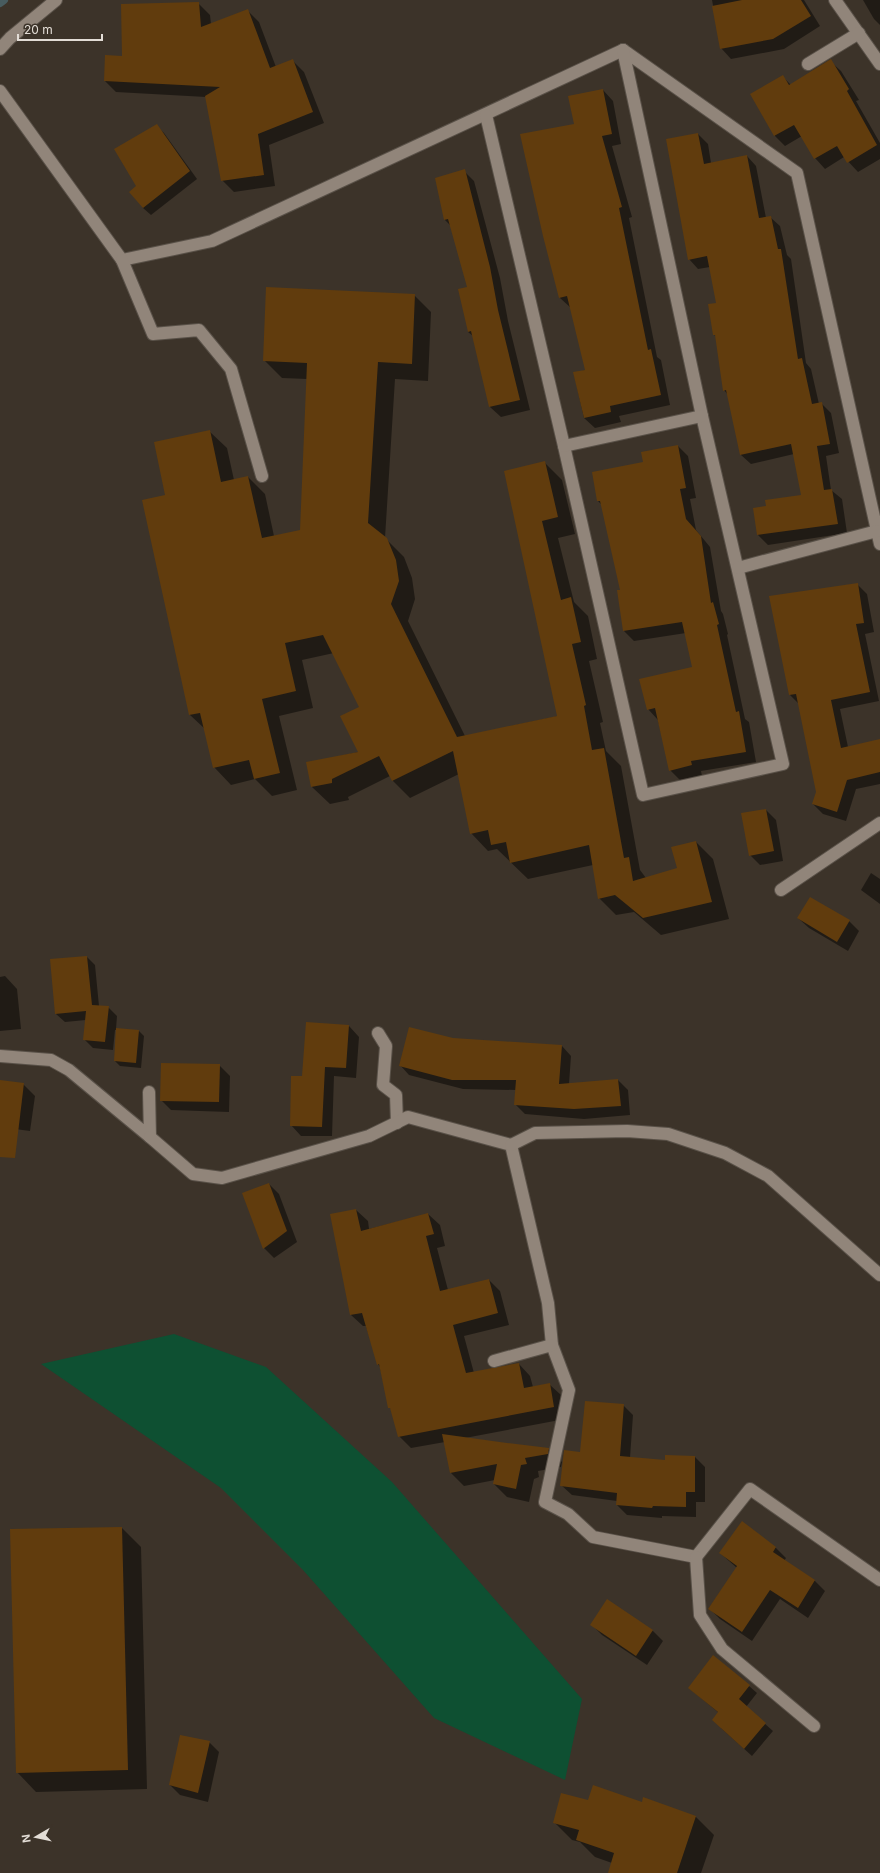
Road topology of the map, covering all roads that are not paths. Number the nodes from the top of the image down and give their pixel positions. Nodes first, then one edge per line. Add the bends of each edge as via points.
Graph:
1 (56, 0) edge
2 (835, 0) edge
3 (859, 33) junction
4 (0, 49) edge
5 (623, 50) junction
6 (808, 64) dead end
7 (880, 64) edge
8 (0, 91) edge
9 (486, 115) junction
10 (122, 260) junction
11 (702, 416) junction
12 (564, 446) junction
13 (262, 476) dead end
14 (877, 531) junction
15 (880, 544) edge
16 (738, 568) junction
17 (880, 823) edge
18 (781, 890) dead end
19 (378, 1033) dead end
20 (0, 1056) edge
21 (149, 1092) dead end
22 (397, 1123) junction
23 (150, 1136) junction
24 (510, 1145) junction
25 (880, 1275) edge
26 (552, 1345) junction
27 (494, 1361) dead end
28 (696, 1557) junction
29 (880, 1580) edge
30 (814, 1726) dead end

1 - 4 street
2 - 3 street
3 - 6 street
3 - 7 street
5 - 9 street
5 - 11 street
5 - 14 street via 797,173
8 - 10 street
9 - 10 street via 212,240
9 - 12 street
10 - 13 street via 153,334 199,330 231,370
11 - 12 street
11 - 16 street
12 - 16 street via 643,795 783,764
14 - 15 street
14 - 16 street
17 - 18 street
19 - 22 street via 386,1046 383,1086 396,1095
20 - 23 street via 52,1060 69,1070
21 - 23 street
22 - 23 street via 368,1136 222,1178 193,1174
22 - 24 street via 408,1117
24 - 25 street via 535,1133 627,1132 668,1134 724,1153 768,1176
24 - 26 street via 548,1303
26 - 27 street
26 - 28 street via 569,1390 545,1502 568,1514 593,1536
28 - 29 street via 750,1489
28 - 30 street via 700,1615 722,1649

